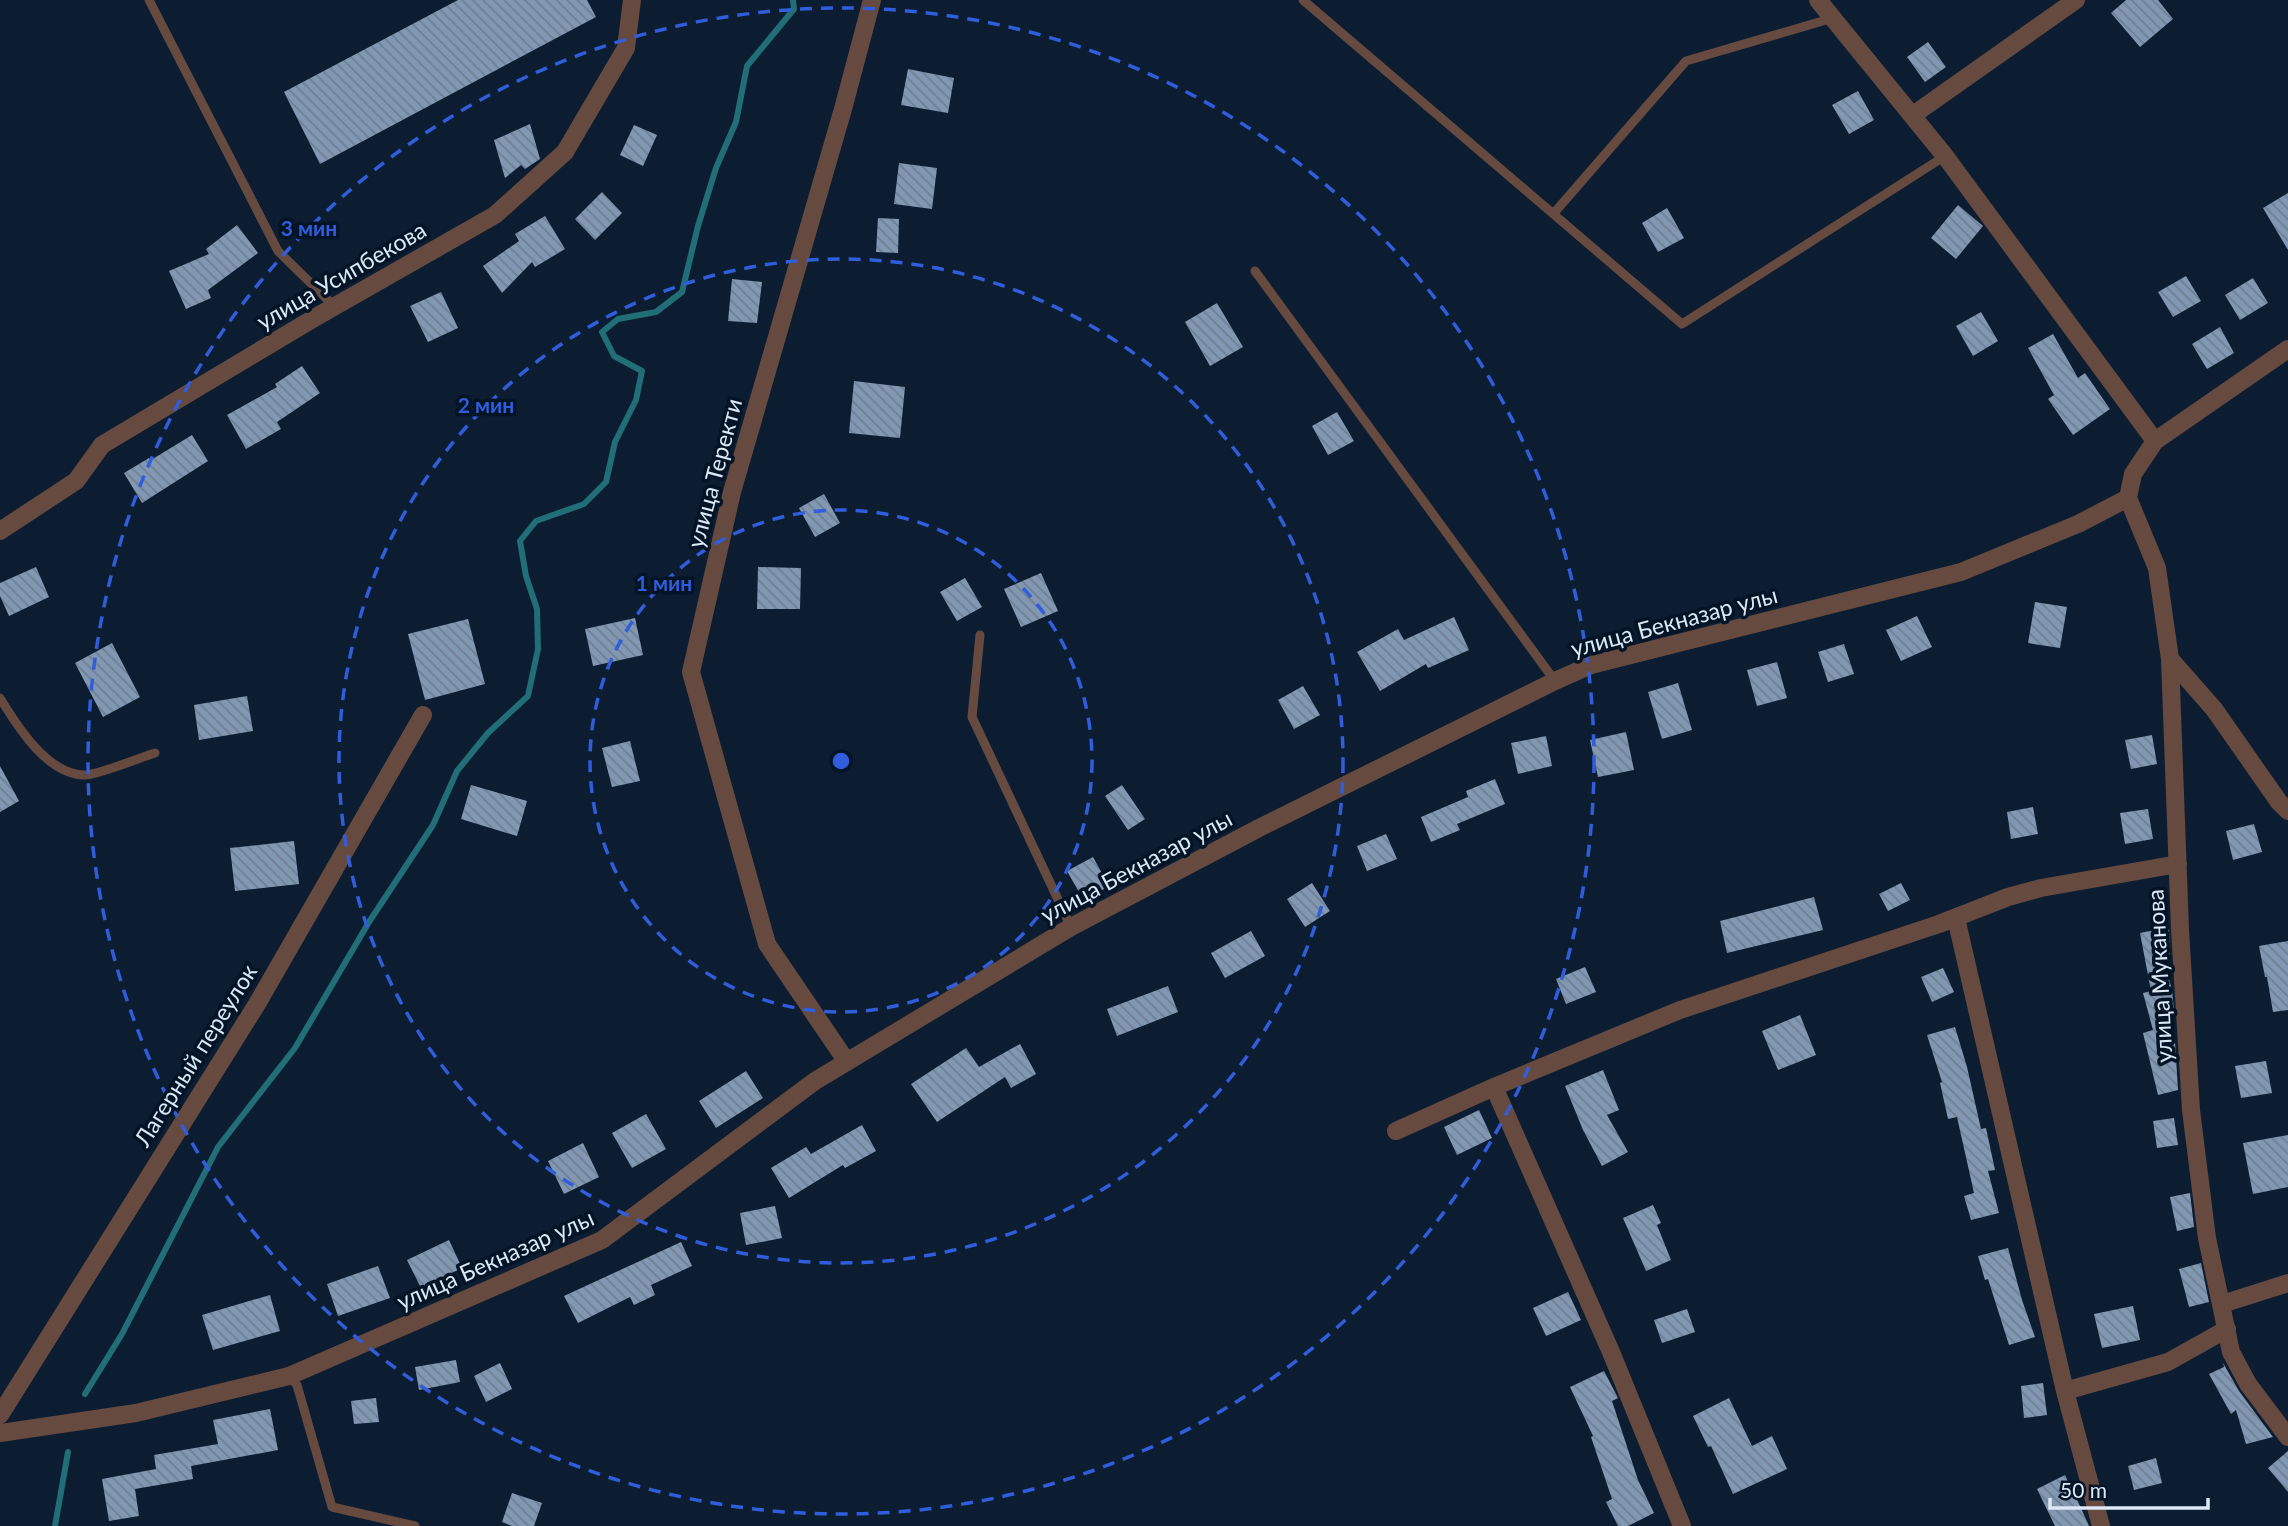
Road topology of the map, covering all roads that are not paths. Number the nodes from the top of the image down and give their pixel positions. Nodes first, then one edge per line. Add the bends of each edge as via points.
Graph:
1 (149, 0) edge
2 (632, 0) edge
3 (872, 0) edge
4 (1303, 0) edge
5 (1818, 0) edge
6 (2076, 0) edge
7 (1833, 18) junction
8 (1913, 115) junction
9 (1945, 156) junction
10 (1554, 213) junction
11 (1255, 271) dead end
12 (334, 306) junction
13 (2288, 349) edge
14 (2155, 441) junction
15 (2129, 498) junction
16 (0, 530) edge
17 (980, 635) dead end
18 (2170, 659) junction
19 (1555, 681) junction
20 (0, 698) edge
21 (423, 715) dead end
22 (155, 753) dead end
23 (2288, 811) edge
24 (2178, 864) junction
25 (1956, 918) junction
26 (1071, 927) junction
27 (848, 1062) junction
28 (1494, 1087) junction
29 (1396, 1131) dead end
30 (2288, 1283) edge
31 (2222, 1304) junction
32 (2227, 1329) junction
33 (289, 1376) junction
34 (2064, 1391) junction
35 (0, 1415) edge
36 (0, 1433) edge
37 (2288, 1437) edge
38 (415, 1526) edge
39 (1682, 1526) edge
40 (2101, 1526) edge

1 - 12 lane via 278,251
2 - 12 street, улица Усипбекова via 626,48 565,152 495,215
3 - 27 street, улица Теректи via 732,492 691,672 767,944
4 - 10 lane
5 - 7 street
6 - 8 street
7 - 8 street
7 - 10 lane via 1686,61
8 - 9 street
9 - 10 lane via 1682,324
9 - 14 street
11 - 19 lane
12 - 16 street, улица Усипбекова via 102,444 76,481
13 - 14 street
14 - 15 street via 2133,474
15 - 18 street, улица Муканова via 2157,568
15 - 19 street, улица Бекназар улы via 1961,572 1591,665
17 - 26 lane via 972,718
18 - 23 street via 2214,709
18 - 24 street, улица Муканова
19 - 26 street, улица Бекназар улы
20 - 22 lane via 18,728 54,766 86,775
21 - 35 street, Лагерный переулок via 257,1004
24 - 25 street via 2041,888
24 - 31 street, улица Муканова via 2191,1110 2207,1238
25 - 28 street via 1680,1010
25 - 34 street
26 - 27 street, улица Бекназар улы
27 - 33 street, улица Бекназар улы via 602,1240
28 - 29 street
28 - 39 street
30 - 31 street
31 - 32 street, улица Муканова
32 - 34 street via 2168,1362
32 - 37 street, улица Муканова via 2231,1352 2248,1384
33 - 36 street, улица Бекназар улы via 136,1413
33 - 38 lane via 297,1385 331,1507
34 - 40 street

